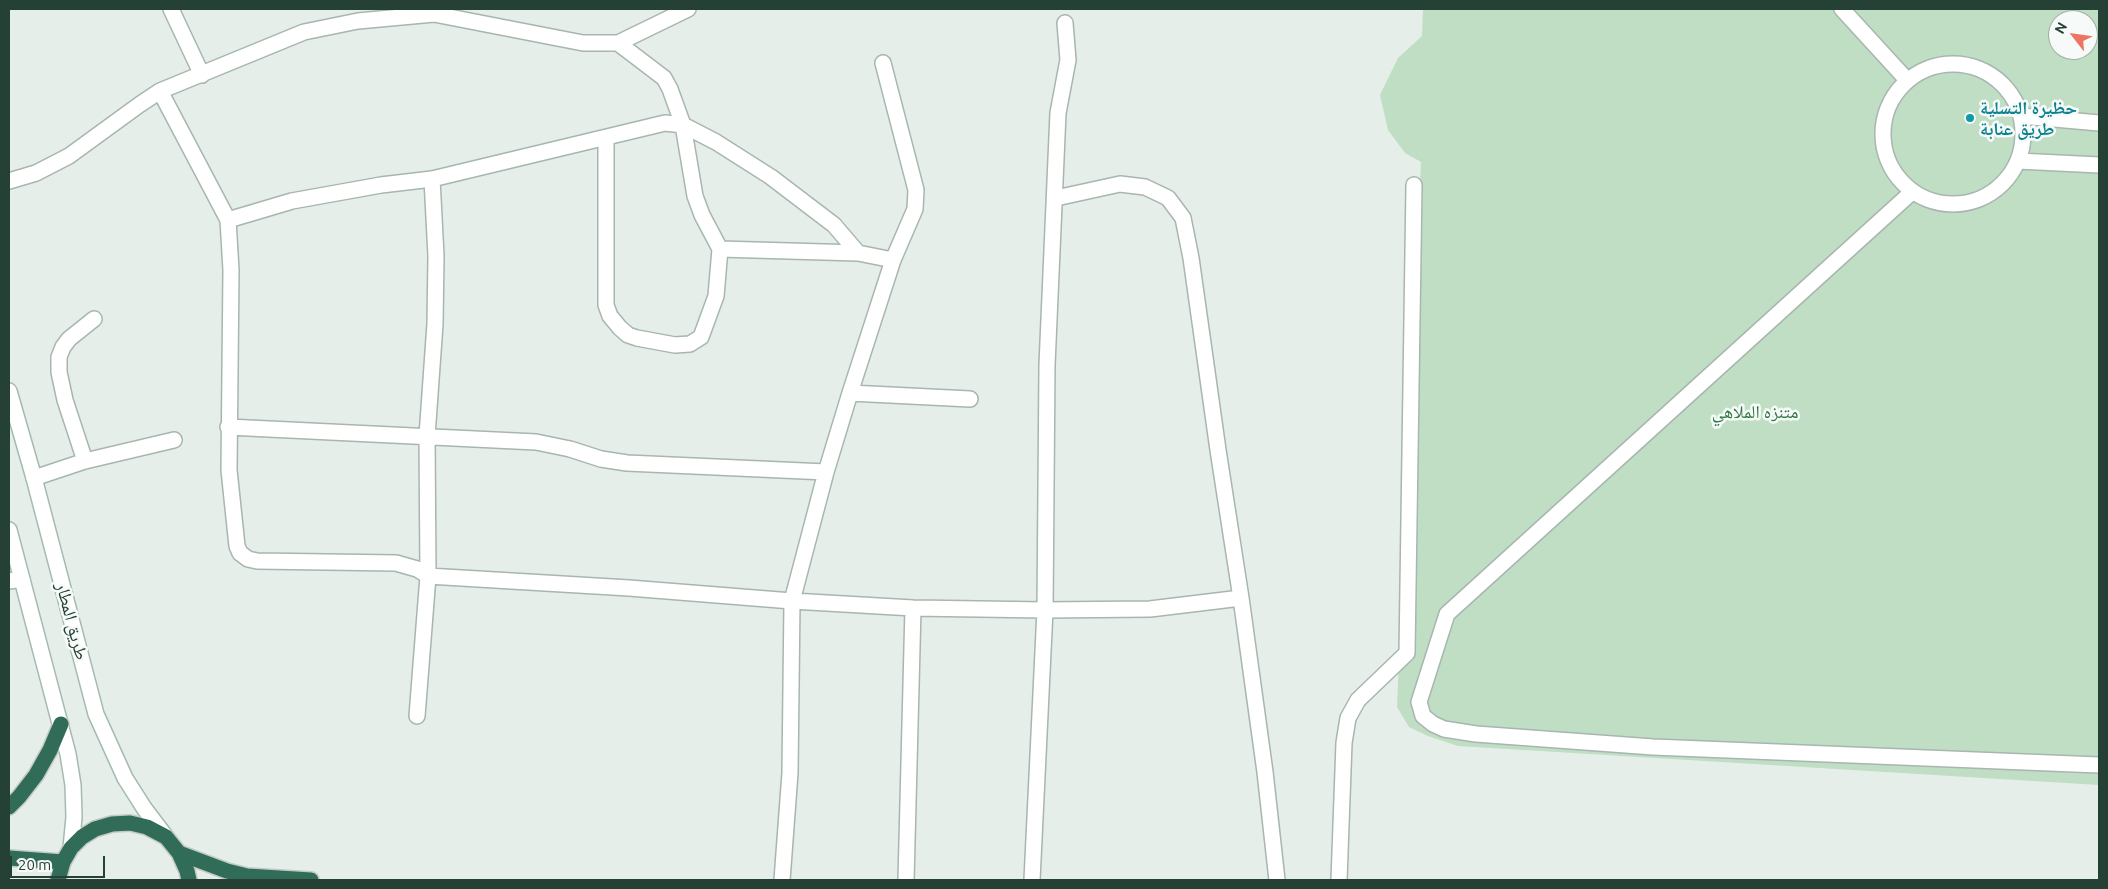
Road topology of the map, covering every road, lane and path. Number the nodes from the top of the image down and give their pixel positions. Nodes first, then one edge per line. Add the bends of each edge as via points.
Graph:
1 (171, 9) edge
2 (688, 9) edge
3 (1842, 9) edge
4 (1065, 23) dead end
5 (618, 43) junction
6 (883, 63) dead end
7 (202, 75) junction
8 (1907, 80) junction
9 (160, 91) junction
10 (2021, 116) junction
11 (2099, 123) edge
12 (683, 125) junction
13 (606, 138) junction
14 (2018, 160) junction
15 (2099, 165) edge
16 (432, 179) junction
17 (9, 181) edge
18 (1414, 185) dead end
19 (1912, 192) junction
20 (1056, 198) junction
21 (228, 220) junction
22 (720, 249) junction
23 (858, 253) junction
24 (894, 260) junction
25 (94, 319) dead end
26 (9, 391) edge
27 (850, 393) junction
28 (970, 399) dead end
29 (228, 427) junction
30 (427, 436) junction
31 (174, 440) dead end
32 (85, 461) junction
33 (826, 472) junction
34 (34, 478) junction
35 (9, 530) edge
36 (428, 576) junction
37 (15, 580) edge
38 (1242, 598) junction
39 (792, 601) junction
40 (913, 608) junction
41 (1045, 610) junction
42 (417, 716) dead end
43 (61, 724) junction
44 (2099, 765) edge
45 (9, 807) edge
46 (166, 836) junction
47 (70, 848) junction
48 (179, 853) junction
49 (9, 858) edge
50 (63, 862) junction
51 (58, 880) edge
52 (189, 880) edge
53 (311, 880) edge
54 (782, 880) edge
55 (906, 880) edge
56 (1032, 880) edge
57 (1277, 880) edge
58 (1339, 880) edge

1 - 7 street
2 - 5 street
3 - 8 street
4 - 20 street via 1068,60 1058,113
5 - 7 street via 583,43 434,14 358,21 304,32
5 - 12 street via 664,78
6 - 24 street via 916,190 911,223
7 - 9 street
8 - 10 street via 1928,67 1953,63 1977,67 1994,76 2011,94
8 - 19 street via 1892,99 1883,127 1884,152 1895,174
9 - 17 street via 69,156 36,173
9 - 21 street
10 - 11 street
10 - 14 street via 2023,140
12 - 13 street via 665,123
12 - 22 street via 695,196
12 - 23 street via 716,142 811,206
13 - 16 street
13 - 22 street via 606,304 610,316 620,328 637,338 675,345 690,344 701,337 716,296
14 - 15 street
14 - 19 street via 2005,181 1986,196 1962,204 1934,202
16 - 21 street via 292,202
16 - 30 street via 435,324
18 - 58 street via 1407,652 1358,700 1348,718 1344,743
19 - 44 street via 1447,614 1419,702 1423,716 1444,729 1476,734 1634,746
20 - 38 street via 1120,184 1145,187 1168,198 1182,218 1191,258
20 - 41 street via 1047,365
21 - 29 street via 231,270
22 - 23 street
23 - 24 street
24 - 27 street
25 - 32 street via 69,339 59,353 65,400
26 - 34 street, طريق المطار
27 - 28 street
27 - 33 street
29 - 30 street
29 - 36 street via 235,540 244,557 257,561 396,563
30 - 33 street via 536,442 627,463
30 - 36 street
31 - 32 street
32 - 34 street
33 - 39 street
34 - 46 street, طريق المطار via 96,714 125,778
35 - 37 street
36 - 39 street
36 - 42 street
37 - 43 street
38 - 41 street via 1150,609
38 - 57 street
39 - 40 street
39 - 54 street via 790,773
40 - 41 street
40 - 55 street
41 - 56 street
43 - 45 highway via 36,775 20,798
43 - 47 street via 73,785 74,817
46 - 47 highway via 130,823 112,824 95,829
46 - 48 highway
47 - 50 highway
48 - 52 highway via 188,870
48 - 53 highway via 247,876
49 - 50 highway
50 - 51 highway

